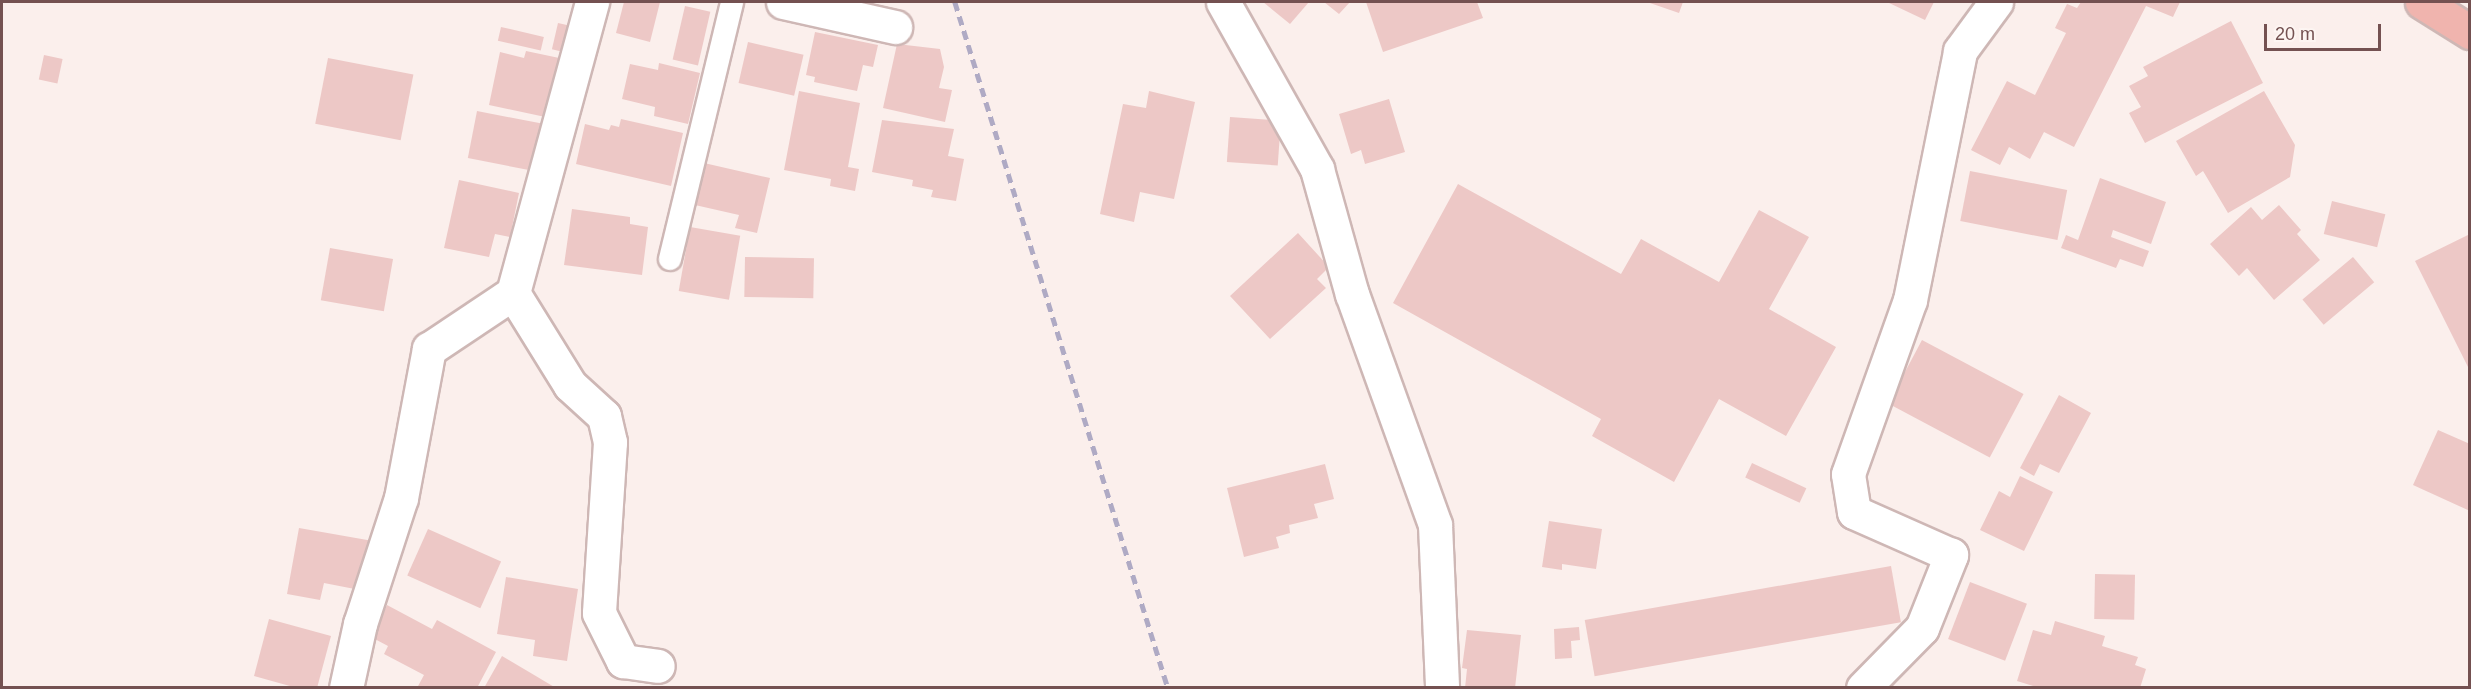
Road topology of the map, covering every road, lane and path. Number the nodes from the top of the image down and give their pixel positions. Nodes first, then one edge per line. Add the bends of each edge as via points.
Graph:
1 (592, 2) edge
2 (732, 2) edge
3 (783, 2) edge
4 (1223, 2) edge
5 (1996, 2) edge
6 (2422, 2) edge
7 (895, 27) dead end
8 (2469, 32) edge
9 (670, 259) dead end
10 (513, 293) junction
11 (658, 666) dead end
12 (346, 687) edge
13 (1442, 687) edge
14 (1863, 687) edge

1 - 10 street
2 - 9 lane
3 - 7 street
4 - 13 street via 1317,170 1352,294 1435,525
5 - 14 street via 1960,51 1910,300 1848,474 1854,512 1951,555 1922,628
6 - 8 highway
10 - 11 street via 570,385 604,416 610,442 599,613 623,660
10 - 12 street via 429,349 400,498 360,624

